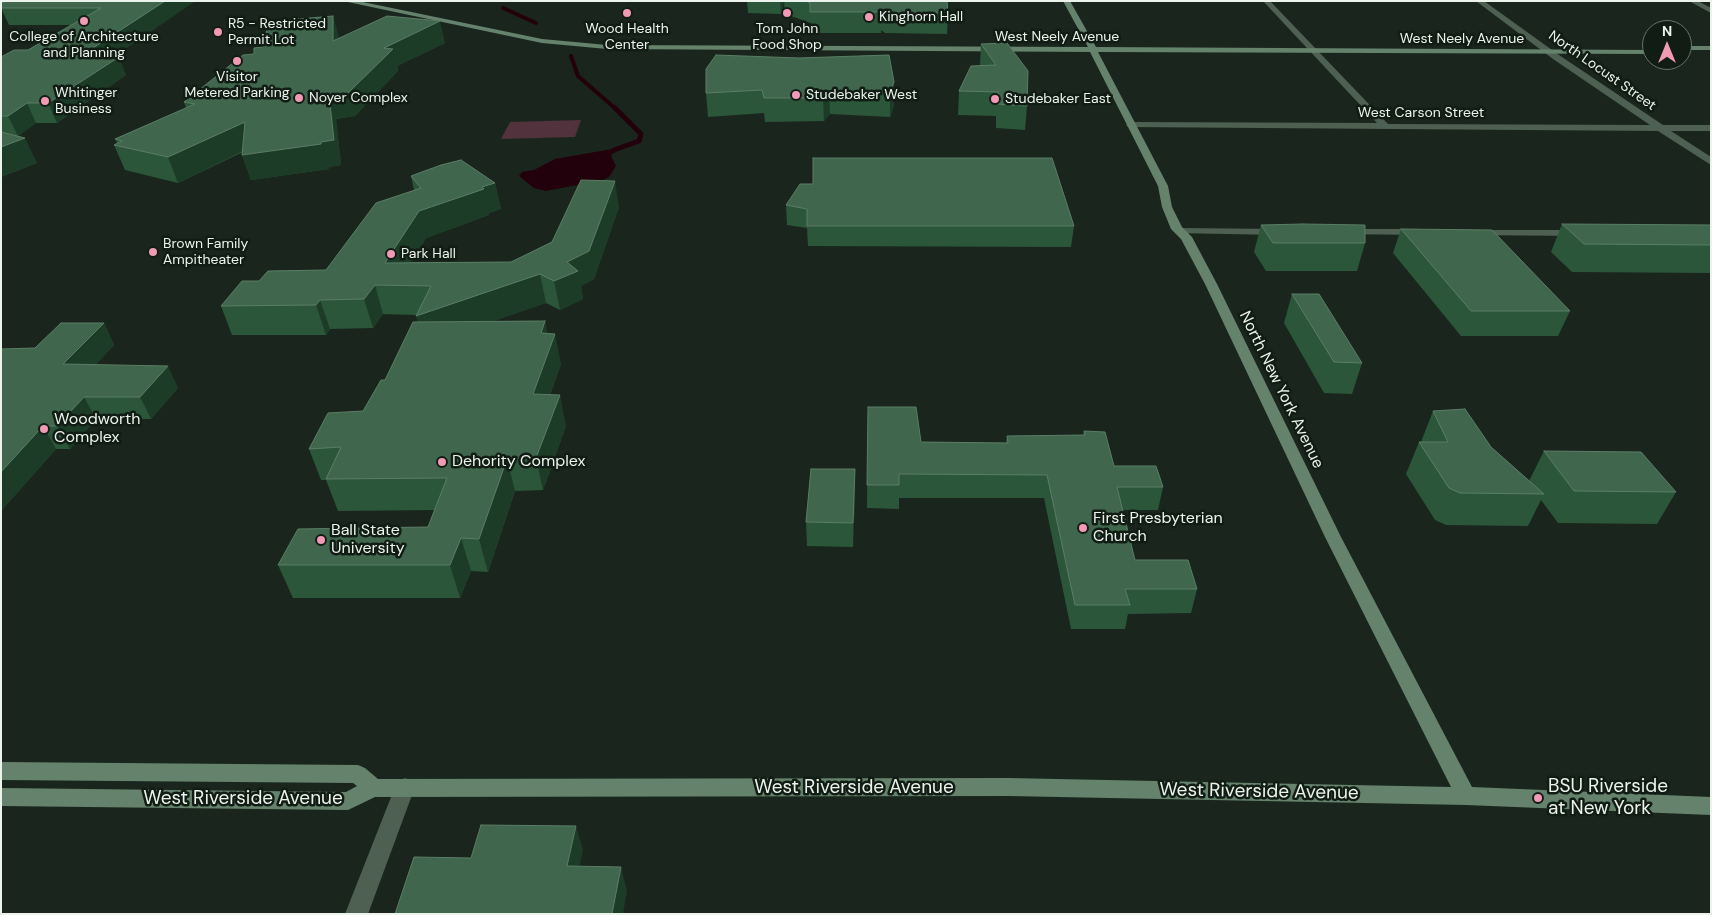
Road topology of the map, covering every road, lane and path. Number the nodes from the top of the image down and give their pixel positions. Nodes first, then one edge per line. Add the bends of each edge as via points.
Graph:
1 (346, 1) edge
2 (375, 1) edge
3 (1066, 1) edge
4 (1266, 1) edge
5 (1479, 1) edge
6 (1692, 1) edge
7 (1711, 11) edge
8 (1092, 48) junction
9 (1311, 48) junction
10 (1642, 48) edge
11 (1692, 48) edge
12 (1711, 48) edge
13 (1546, 49) junction
14 (1642, 52) edge
15 (1692, 52) edge
16 (1711, 52) edge
17 (1131, 125) junction
18 (1385, 126) junction
19 (1661, 128) junction
20 (1711, 128) edge
21 (1711, 162) edge
22 (1180, 231) junction
23 (1294, 232) edge
24 (1331, 232) edge
25 (1430, 232) edge
26 (1467, 233) edge
27 (1587, 233) edge
28 (1, 771) edge
29 (405, 787) junction
30 (373, 788) junction
31 (1466, 796) junction
32 (1, 797) edge
33 (1711, 806) edge
34 (356, 914) edge

1 - 8 street, West Neely Avenue via 525,38 607,47
2 - 8 street, West Neely Avenue via 543,36 604,43
3 - 8 street, North New York Avenue
4 - 9 street
5 - 13 street, North Locust Street
6 - 7 street
8 - 9 street, West Neely Avenue
8 - 17 street, North New York Avenue
9 - 13 street, West Neely Avenue
9 - 18 street
10 - 13 street, West Neely Avenue
11 - 12 street
13 - 14 street, West Neely Avenue
13 - 19 street, North Locust Street
15 - 16 street
17 - 18 street, West Carson Street
17 - 22 street, North New York Avenue via 1163,186 1167,207
18 - 19 street, West Carson Street
19 - 20 street, West Carson Street
19 - 21 street, North Locust Street
22 - 23 street
22 - 31 street, North New York Avenue via 1210,284 1350,570
24 - 25 street
26 - 27 street
28 - 30 street via 358,774
29 - 30 street, West Riverside Avenue
29 - 31 street, West Riverside Avenue via 1008,787
29 - 34 street
30 - 32 street, West Riverside Avenue via 348,801
31 - 33 street, West Riverside Avenue

